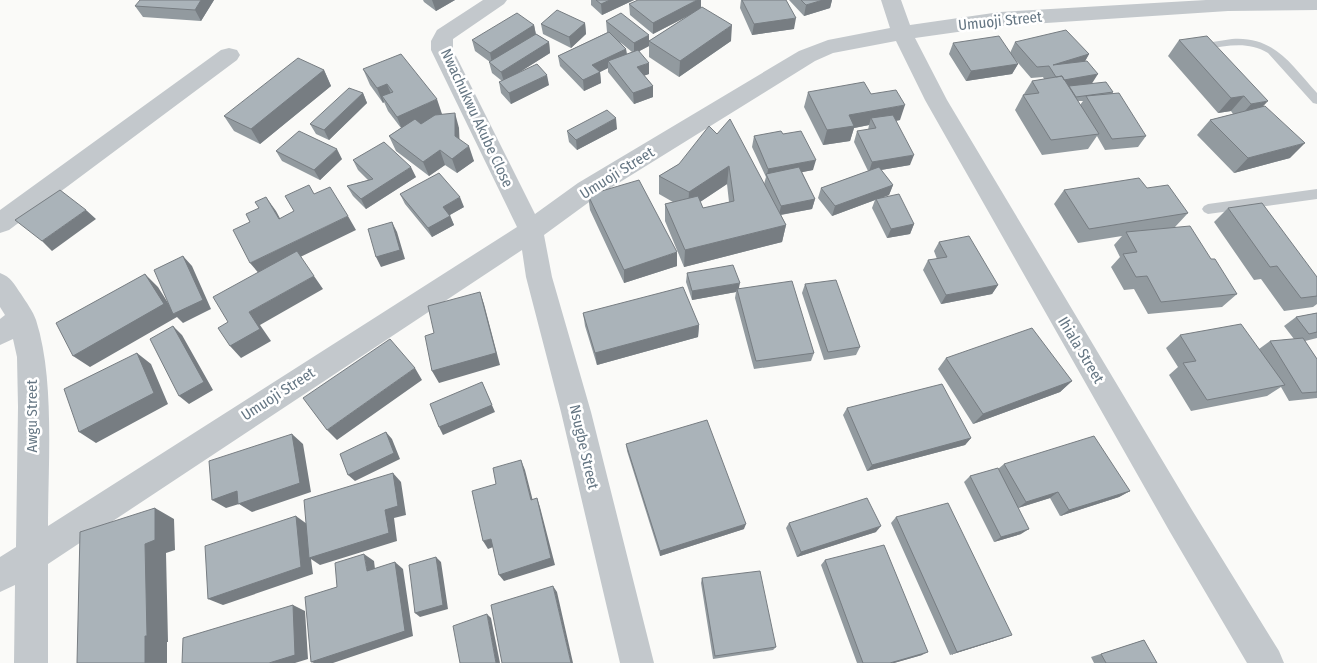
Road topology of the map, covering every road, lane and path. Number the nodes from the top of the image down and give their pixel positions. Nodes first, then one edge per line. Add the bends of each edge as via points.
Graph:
1 (497, 0) edge
2 (890, 0) edge
3 (1315, 4) edge
4 (902, 33) junction
5 (1206, 46) edge
6 (229, 55) dead end
7 (1317, 100) edge
8 (1317, 194) edge
9 (1208, 209) dead end
10 (0, 223) edge
11 (531, 231) junction
12 (0, 284) edge
13 (11, 326) edge
14 (32, 556) junction
15 (0, 576) edge
16 (31, 663) edge
17 (637, 663) edge
18 (1267, 663) edge

1 - 11 street, Nwachukwu Akube Close via 444,35 442,50
2 - 4 street, Ihiala Street
3 - 4 street, Umuoji Street via 1228,5 1000,19
4 - 11 street, Umuoji Street via 828,47 807,56 588,190
4 - 18 street, Ihiala Street via 936,100 1037,276
5 - 7 lane via 1244,40 1264,45
6 - 10 street
8 - 9 lane
11 - 14 street, Umuoji Street
11 - 17 street, Nsugbe Street via 539,277 576,412
12 - 13 street, Awgu Street
13 - 14 street, Awgu Street via 31,357
14 - 15 street, Umuoji Street
14 - 16 street, Awgu Street

